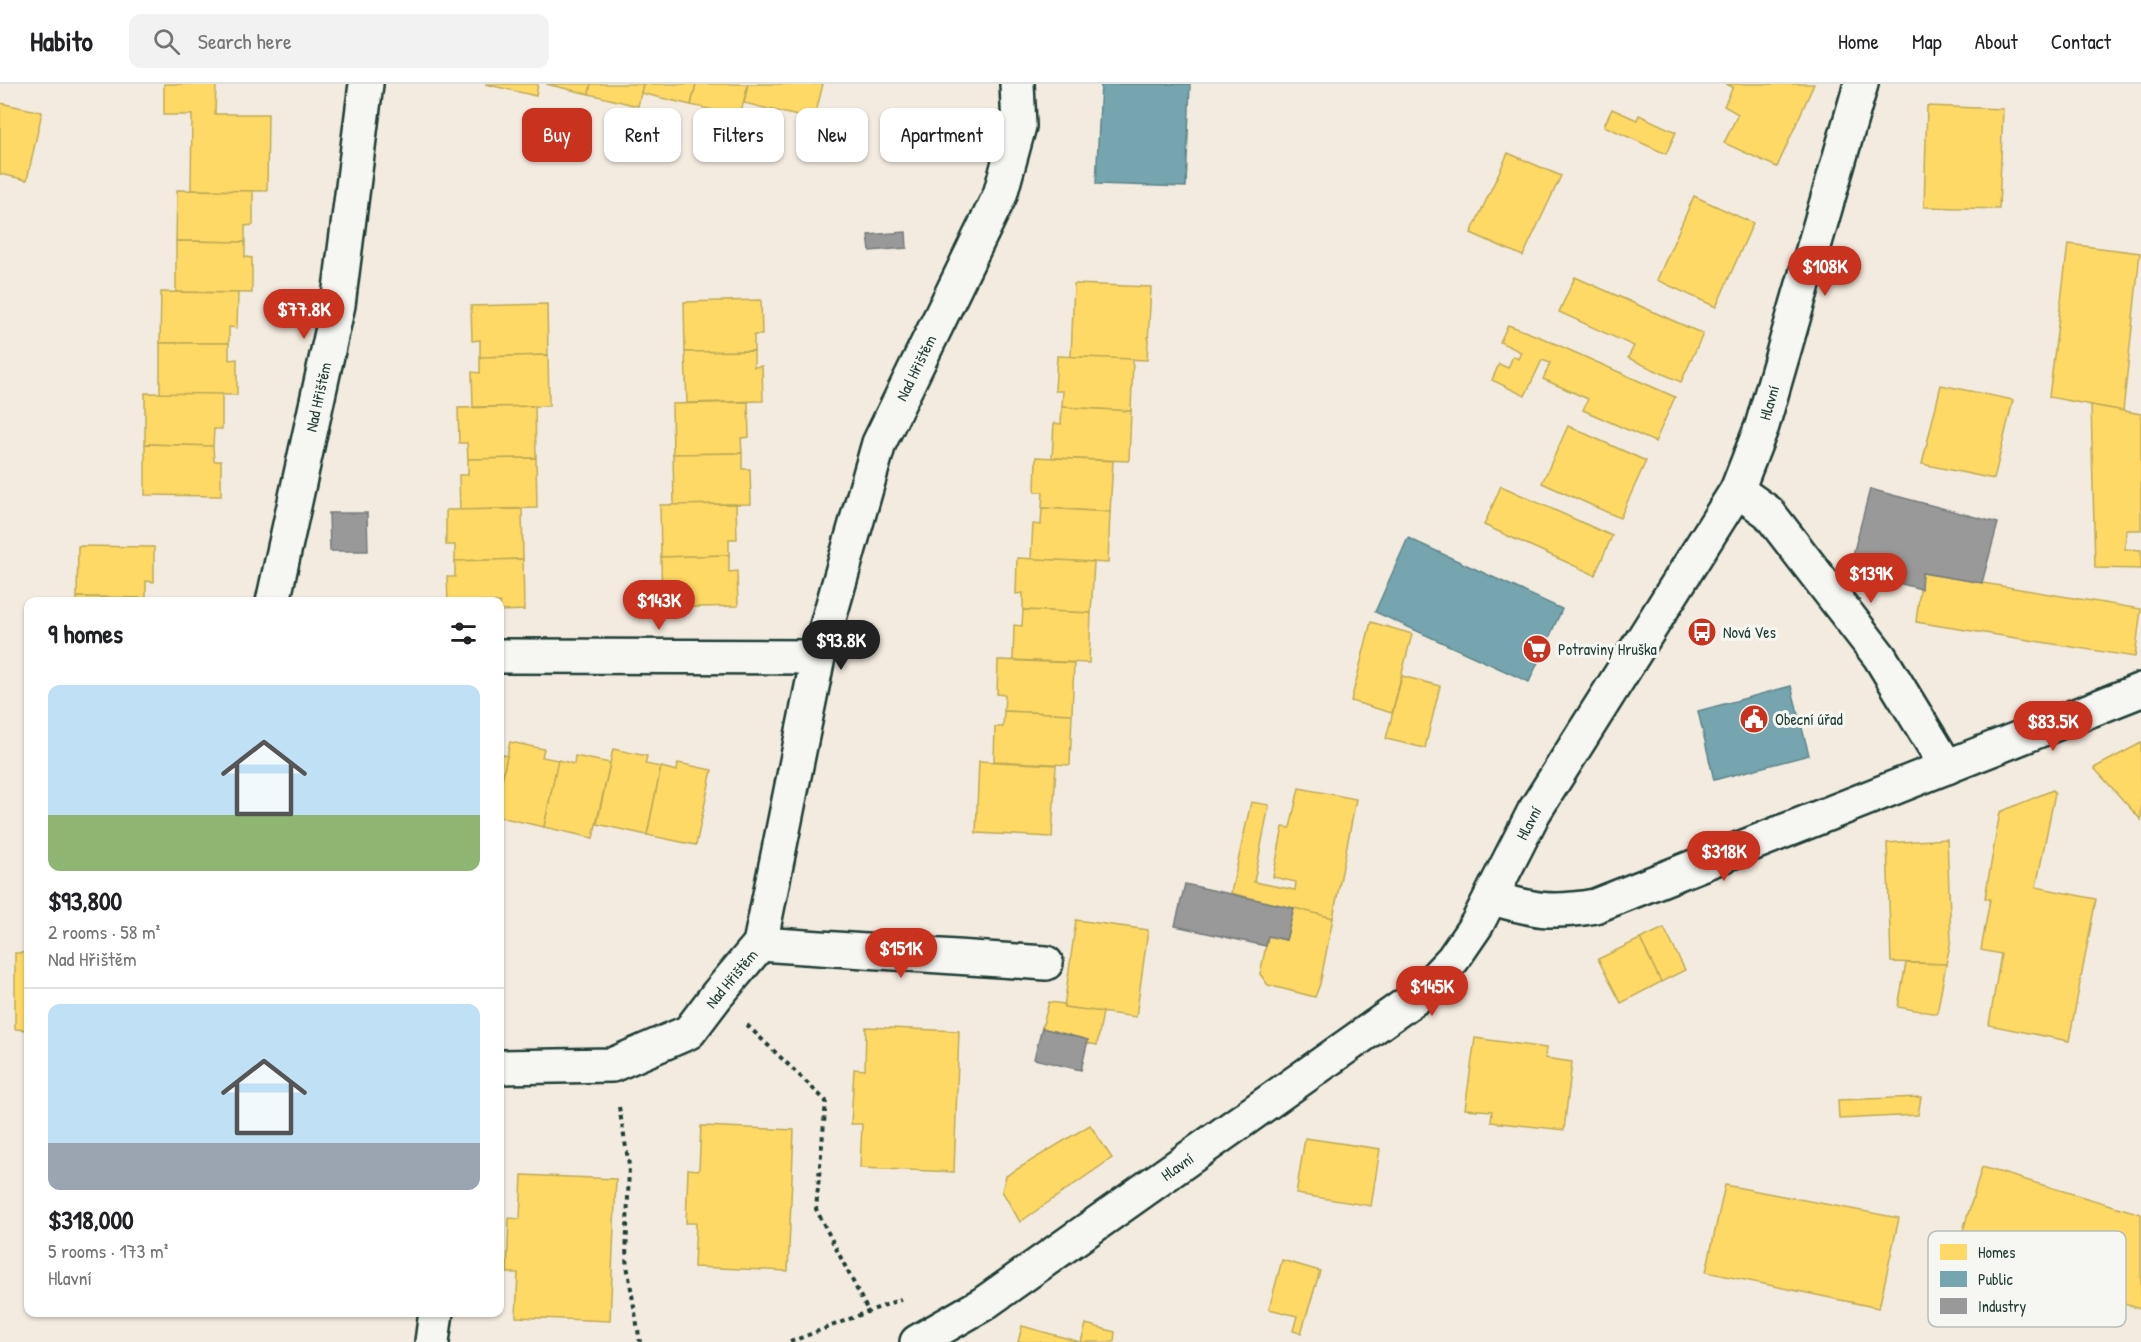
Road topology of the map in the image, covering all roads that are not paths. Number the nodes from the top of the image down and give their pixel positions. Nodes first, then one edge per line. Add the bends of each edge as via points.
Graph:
1 (366, 84) edge
2 (1017, 84) edge
3 (1860, 84) edge
4 (1737, 490) junction
5 (274, 597) edge
6 (504, 656) edge
7 (818, 657) junction
8 (2141, 690) edge
9 (1947, 767) junction
10 (1492, 898) junction
11 (759, 944) junction
12 (1046, 963) dead end
13 (504, 1067) edge
14 (435, 1317) edge
15 (932, 1338) edge
16 (432, 1342) edge

1 - 5 street, Nad Hřištěm via 338,304
2 - 7 street, Nad Hřištěm via 1019,126 1000,195 879,443
3 - 4 street, Hlavní via 1761,426
4 - 9 street via 1768,512 1880,657
4 - 10 street, Hlavní via 1534,812
6 - 7 street
7 - 11 street, Nad Hřištěm
8 - 9 street
9 - 10 street via 1595,906 1565,911 1534,910
10 - 15 street, Hlavní via 1453,959 1419,996
11 - 12 street
11 - 13 street, Nad Hřištěm via 689,1032 612,1065
14 - 16 street

